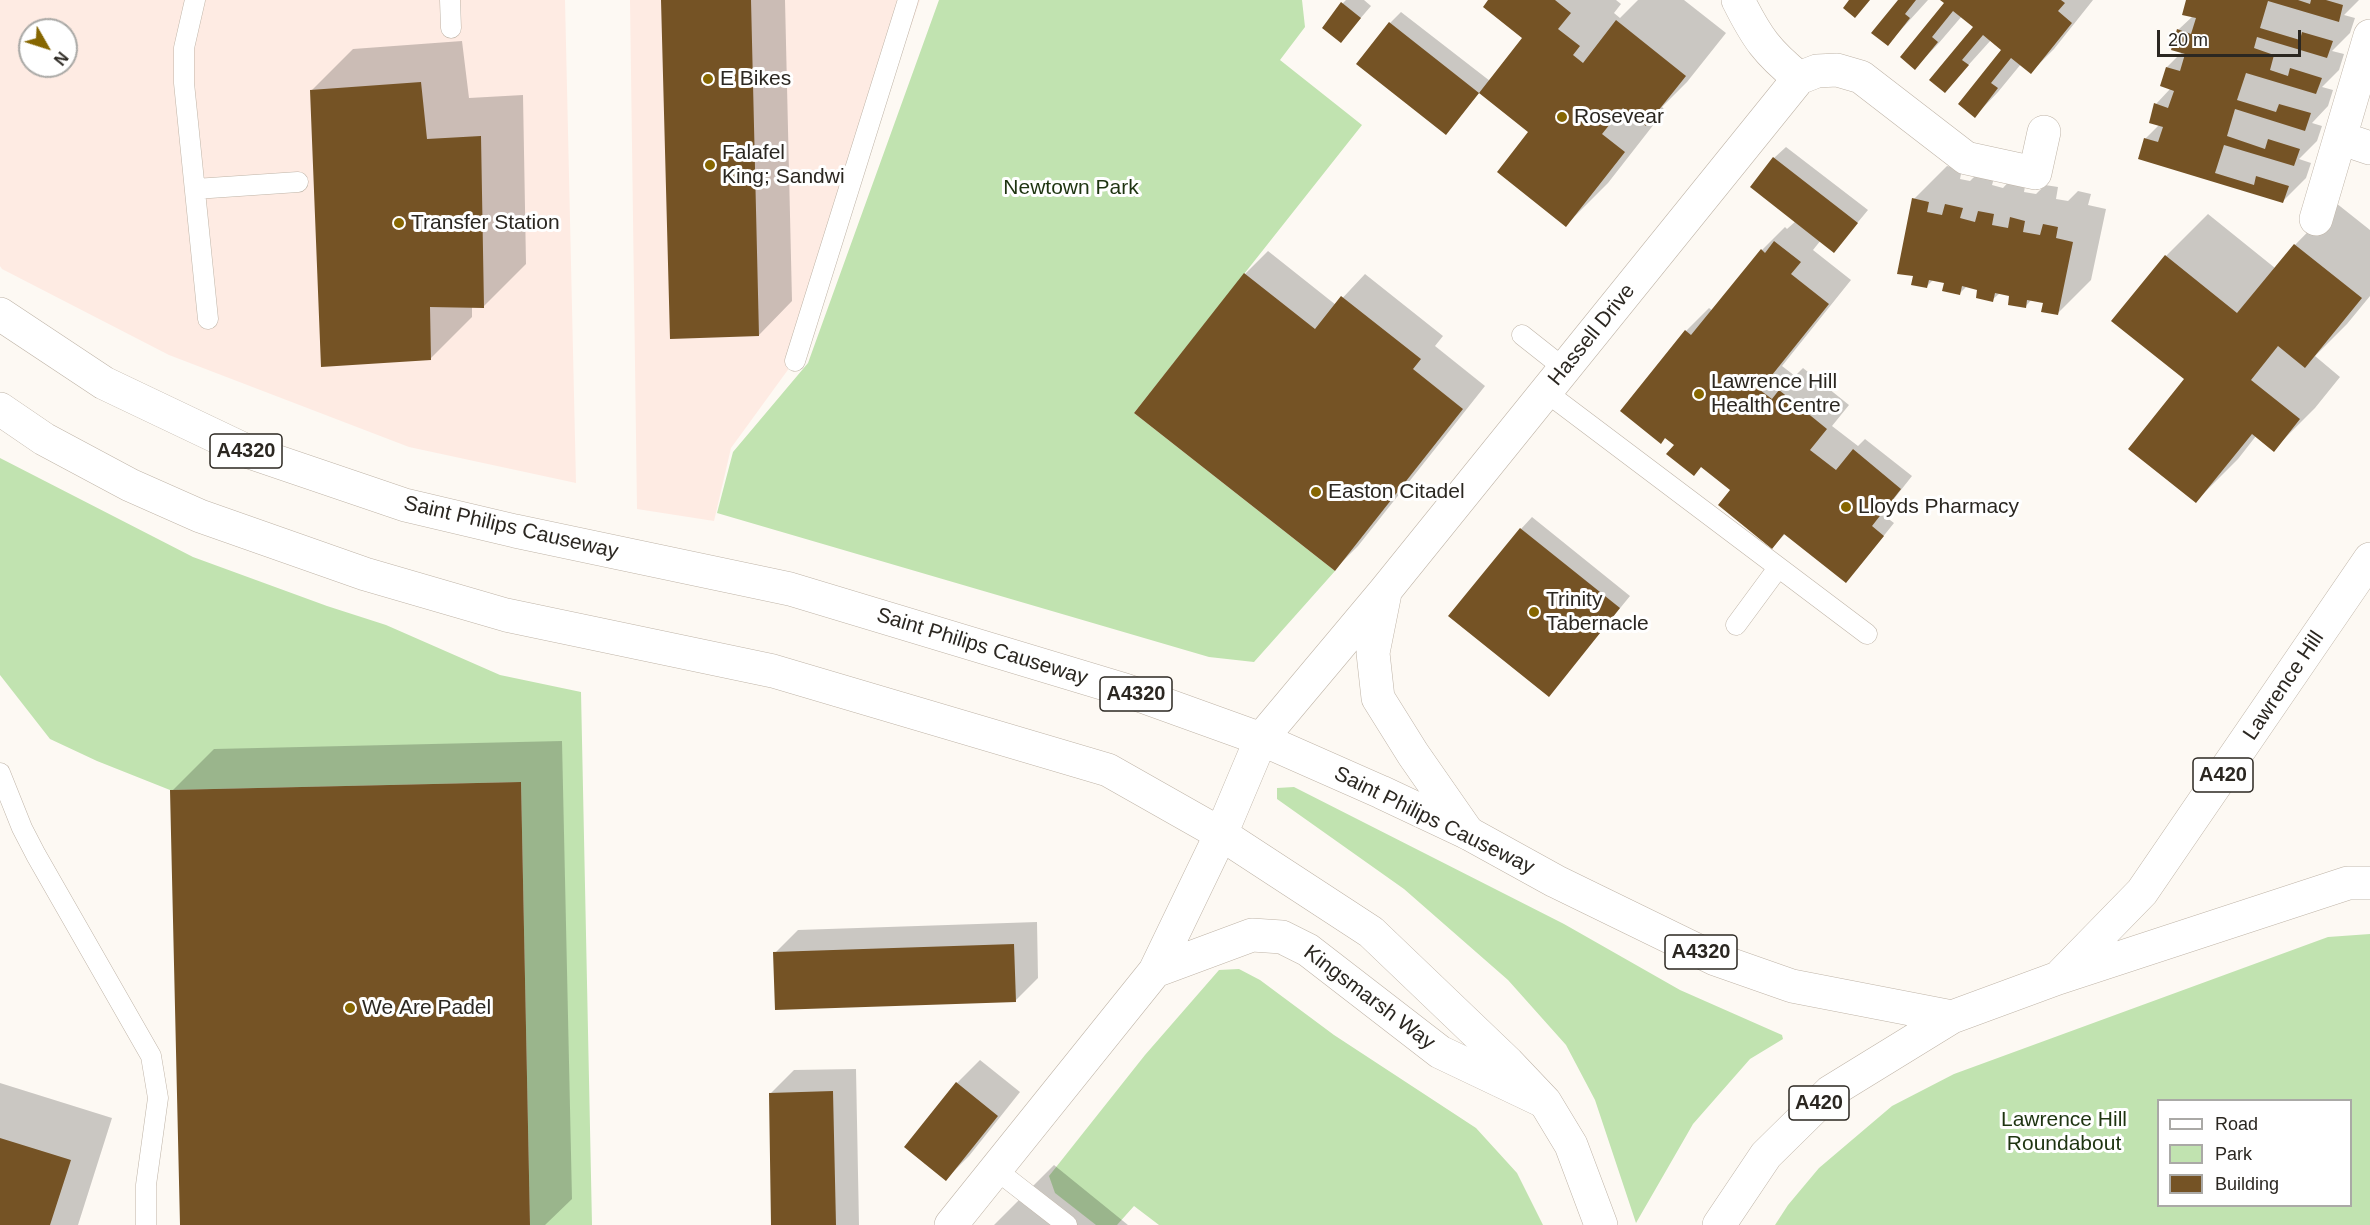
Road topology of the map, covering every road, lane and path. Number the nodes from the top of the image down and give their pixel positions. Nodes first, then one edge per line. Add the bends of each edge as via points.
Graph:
1 (195, 0) edge
2 (450, 0) edge
3 (908, 0) edge
4 (1738, 0) edge
5 (451, 28) dead end
6 (2370, 36) edge
7 (1799, 78) junction
8 (2044, 132) dead end
9 (2355, 143) edge
10 (298, 182) dead end
11 (195, 189) junction
12 (2316, 219) dead end
13 (0, 314) edge
14 (208, 319) dead end
15 (1522, 335) dead end
16 (795, 361) dead end
17 (1555, 380) junction
18 (0, 409) edge
19 (2370, 559) edge
20 (1778, 568) junction
21 (1385, 591) junction
22 (1736, 625) dead end
23 (1867, 634) dead end
24 (1260, 740) junction
25 (0, 773) edge
26 (1468, 833) junction
27 (1221, 834) junction
28 (2370, 883) edge
29 (1155, 971) junction
30 (2058, 978) junction
31 (1952, 1017) junction
32 (1545, 1102) junction
33 (995, 1169) junction
34 (146, 1225) edge
35 (951, 1225) edge
36 (1067, 1225) edge
37 (1601, 1225) edge
38 (1719, 1225) edge

1 - 11 lane via 184,48
2 - 5 lane
3 - 16 lane
4 - 7 main road via 1771,55
6 - 9 main road
7 - 8 main road via 1817,71 1837,70 1861,77 1966,158 2035,173
7 - 17 main road, Hassell Drive
9 - 12 main road
10 - 11 lane
11 - 14 lane
13 - 24 main road, Saint Philips Causeway / A4320 via 104,383 249,452 405,505 790,589 1125,690
15 - 17 lane
17 - 20 lane
17 - 21 main road, Hassell Drive
18 - 27 main road via 44,439 120,480 200,516 365,574 506,615 773,670 1108,770
19 - 30 main road, Lawrence Hill / A420 via 2142,892
20 - 22 lane
20 - 23 lane
21 - 24 main road, Hassell Drive
21 - 26 main road, Hassell Drive via 1373,653 1378,698
24 - 26 main road, Saint Philips Causeway / A4320
24 - 27 main road, Hassell Drive
25 - 34 lane via 36,855 151,1056 158,1098 146,1185
26 - 31 main road, Saint Philips Causeway / A4320 via 1715,959 1792,986
27 - 29 main road
27 - 32 main road via 1371,932
28 - 30 main road, A420 via 2348,882
29 - 32 main road, Kingsmarsh Way via 1252,935 1282,937 1308,950 1440,1052
29 - 33 main road
30 - 31 main road, A420
31 - 38 main road, A420 via 1830,1092 1766,1155
32 - 37 main road via 1571,1144
33 - 35 main road
33 - 36 lane

